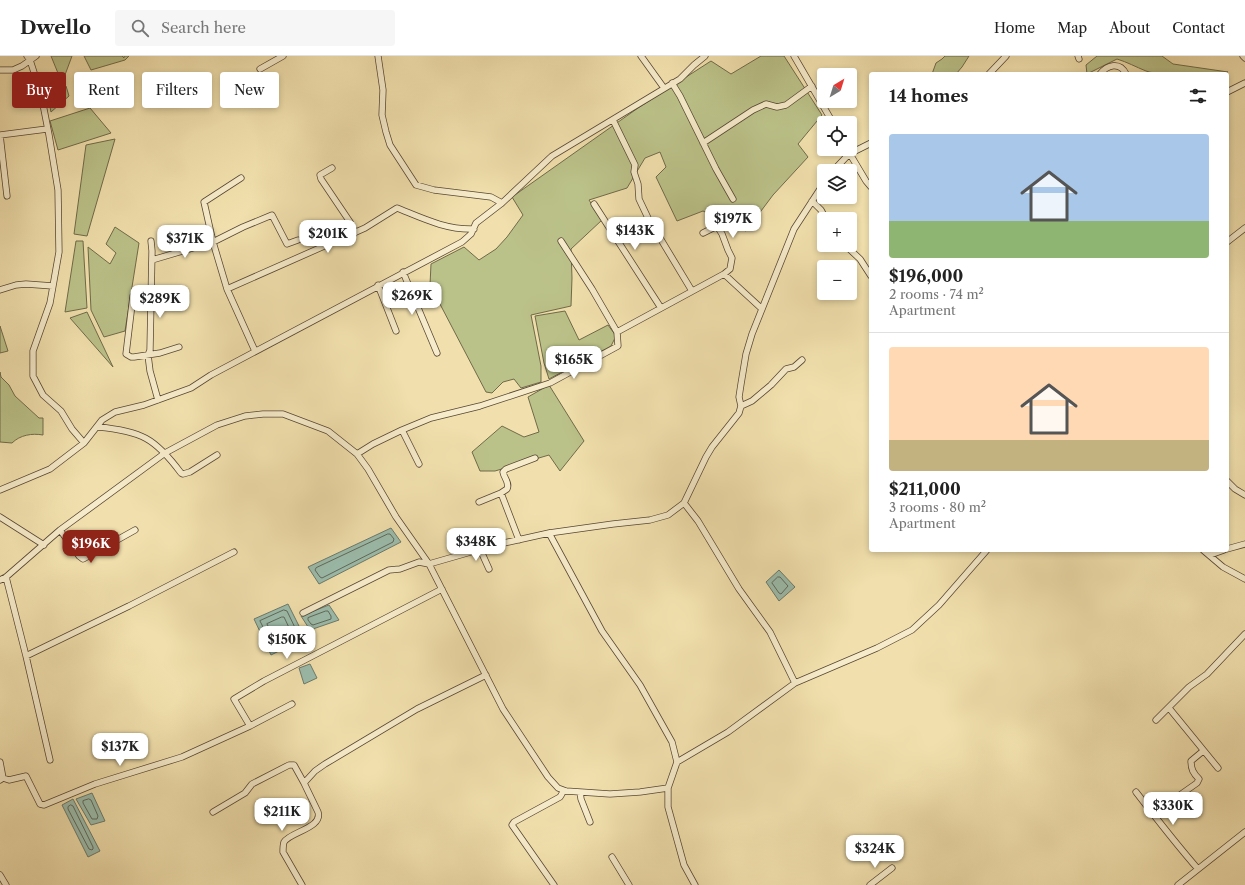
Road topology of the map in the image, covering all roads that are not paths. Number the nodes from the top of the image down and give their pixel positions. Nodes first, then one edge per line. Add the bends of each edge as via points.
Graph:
1 (36, 56) edge
2 (283, 56) edge
3 (378, 56) edge
4 (641, 56) edge
5 (705, 56) edge
6 (794, 56) edge
7 (1006, 56) edge
8 (28, 58) edge
9 (260, 69) dead end
10 (0, 70) edge
11 (991, 72) edge
12 (1102, 72) edge
13 (1125, 72) edge
14 (1245, 83) edge
15 (672, 84) junction
16 (812, 86) junction
17 (664, 88) junction
18 (1229, 91) edge
19 (830, 116) edge
20 (613, 120) junction
21 (48, 129) junction
22 (703, 143) junction
23 (869, 144) edge
24 (857, 148) edge
25 (851, 156) edge
26 (332, 168) dead end
27 (241, 178) dead end
28 (869, 185) edge
29 (817, 194) edge
30 (7, 196) dead end
31 (733, 199) dead end
32 (812, 201) junction
33 (502, 203) junction
34 (594, 204) dead end
35 (822, 212) edge
36 (1245, 228) edge
37 (474, 229) junction
38 (355, 233) junction
39 (703, 233) dead end
40 (298, 240) dead end
41 (1229, 240) edge
42 (151, 241) dead end
43 (561, 241) dead end
44 (213, 242) junction
45 (852, 252) edge
46 (152, 260) junction
47 (403, 272) junction
48 (869, 273) edge
49 (724, 274) junction
50 (378, 285) junction
51 (53, 286) junction
52 (227, 289) junction
53 (0, 290) edge
54 (692, 291) junction
55 (133, 296) dead end
56 (661, 308) junction
57 (762, 309) junction
58 (396, 330) dead end
59 (617, 332) junction
60 (179, 347) dead end
61 (255, 351) junction
62 (436, 353) dead end
63 (148, 355) junction
64 (802, 360) dead end
65 (158, 400) junction
66 (741, 406) junction
67 (98, 427) junction
68 (402, 430) junction
69 (84, 443) junction
70 (165, 453) junction
71 (358, 454) junction
72 (216, 455) dead end
73 (535, 458) dead end
74 (419, 464) dead end
75 (1229, 483) edge
76 (0, 490) edge
77 (501, 493) junction
78 (1245, 495) edge
79 (479, 502) dead end
80 (684, 503) junction
81 (0, 517) edge
82 (60, 530) junction
83 (135, 530) dead end
84 (549, 533) junction
85 (519, 540) junction
86 (44, 544) junction
87 (1245, 544) edge
88 (1229, 548) edge
89 (480, 549) junction
90 (234, 552) dead end
91 (985, 552) edge
92 (1206, 552) edge
93 (1218, 552) edge
94 (1210, 555) junction
95 (429, 564) junction
96 (489, 569) dead end
97 (6, 577) junction
98 (0, 580) edge
99 (1245, 580) edge
100 (442, 589) junction
101 (303, 613) dead end
102 (1245, 634) edge
103 (26, 656) junction
104 (486, 676) junction
105 (795, 683) junction
106 (292, 704) dead end
107 (1169, 708) junction
108 (1156, 720) dead end
109 (250, 726) junction
110 (1203, 751) junction
111 (50, 760) dead end
112 (0, 762) edge
113 (677, 762) junction
114 (1218, 768) dead end
115 (1, 779) edge
116 (304, 783) junction
117 (668, 788) junction
118 (566, 791) junction
119 (580, 792) junction
120 (1136, 792) dead end
121 (213, 812) dead end
122 (1153, 814) junction
123 (590, 822) dead end
124 (1245, 832) edge
125 (612, 857) dead end
126 (892, 868) dead end
127 (1198, 869) junction
128 (0, 875) edge
129 (6, 885) edge
130 (302, 885) edge
131 (554, 885) edge
132 (629, 885) edge
133 (695, 885) edge
134 (870, 885) edge
135 (1178, 885) edge

1 - 8 street
2 - 9 street
3 - 33 street via 383,90 382,115 386,132 390,145 416,185 434,190 491,197
4 - 17 street
5 - 15 street
6 - 16 street
7 - 11 street
8 - 10 street via 22,66 13,70
8 - 21 street via 41,94
12 - 13 street via 1111,66 1120,66
14 - 18 street
15 - 17 street
15 - 22 street
16 - 19 street
16 - 22 street via 786,105 777,107 766,104 753,110
17 - 20 street
20 - 33 street via 552,156
20 - 54 street via 635,165 639,199
21 - 30 street via 0,135
21 - 51 street via 58,190 58,252
22 - 31 street
23 - 24 street
25 - 28 street
26 - 38 street via 320,175 321,179
27 - 44 street via 204,202
29 - 32 street
32 - 35 street
32 - 57 street via 794,229
33 - 37 street via 476,223
34 - 56 street
36 - 41 street
37 - 38 street via 444,226 397,208
37 - 47 street via 462,242
38 - 52 street
39 - 49 street via 717,226 722,234 732,258 730,269
40 - 44 street via 287,244 272,215
42 - 46 street
43 - 59 street
44 - 46 street
44 - 52 street
45 - 48 street
46 - 63 street
47 - 50 street
47 - 62 street
49 - 54 street
49 - 57 street
50 - 58 street
50 - 61 street
51 - 53 street via 26,284
51 - 69 street via 50,303 33,351 33,376 43,395 61,411
52 - 61 street
54 - 56 street
55 - 63 street via 126,354 131,357
56 - 59 street
57 - 66 street via 746,354 739,397
59 - 68 street via 618,346 550,383 480,406 431,418
60 - 63 street
61 - 65 street via 191,388
63 - 65 street
64 - 66 street via 794,367 786,369 752,401
65 - 67 street via 144,406 114,412 102,420
66 - 80 street via 739,413 706,457
67 - 69 street
67 - 70 street via 141,435
68 - 71 street
68 - 74 street
69 - 76 street via 50,469
70 - 71 street via 217,425 245,416 283,414 328,430
70 - 72 street via 183,474
70 - 82 street
71 - 95 street via 396,517
73 - 77 street via 503,472 508,488
75 - 78 street
77 - 79 street
77 - 85 street
80 - 84 street via 668,515 650,520
80 - 105 street via 698,520 739,589 770,632
81 - 86 street
82 - 83 street via 83,558
82 - 86 street
84 - 85 street
84 - 113 street via 602,631 644,691 672,742
85 - 89 street
86 - 97 street
87 - 88 street
89 - 95 street
89 - 96 street
90 - 103 street
91 - 105 street via 939,605 912,630
92 - 94 street
93 - 94 street
94 - 99 street via 1223,567
95 - 100 street
95 - 101 street via 419,562 400,569 388,570
97 - 98 street
97 - 103 street
100 - 104 street
100 - 109 street via 234,699
102 - 107 street via 1207,674 1189,687
103 - 111 street
104 - 116 street via 417,709 325,764
104 - 118 street via 503,709 548,777 558,788
105 - 113 street via 728,732
106 - 109 street
107 - 108 street
107 - 110 street
109 - 115 street via 182,757 96,784 44,805 40,804 26,776
110 - 114 street
110 - 122 street via 1191,761 1191,769 1199,778 1197,783
112 - 115 street
113 - 117 street
116 - 121 street via 294,765 289,765 252,784 245,794
116 - 130 street via 320,816 307,828 287,839 283,846
117 - 119 street via 610,794
117 - 133 street via 668,807 684,865
118 - 119 street
118 - 131 street via 512,825
119 - 123 street
120 - 122 street
122 - 127 street
124 - 127 street
125 - 132 street
126 - 134 street
127 - 135 street
128 - 129 street

